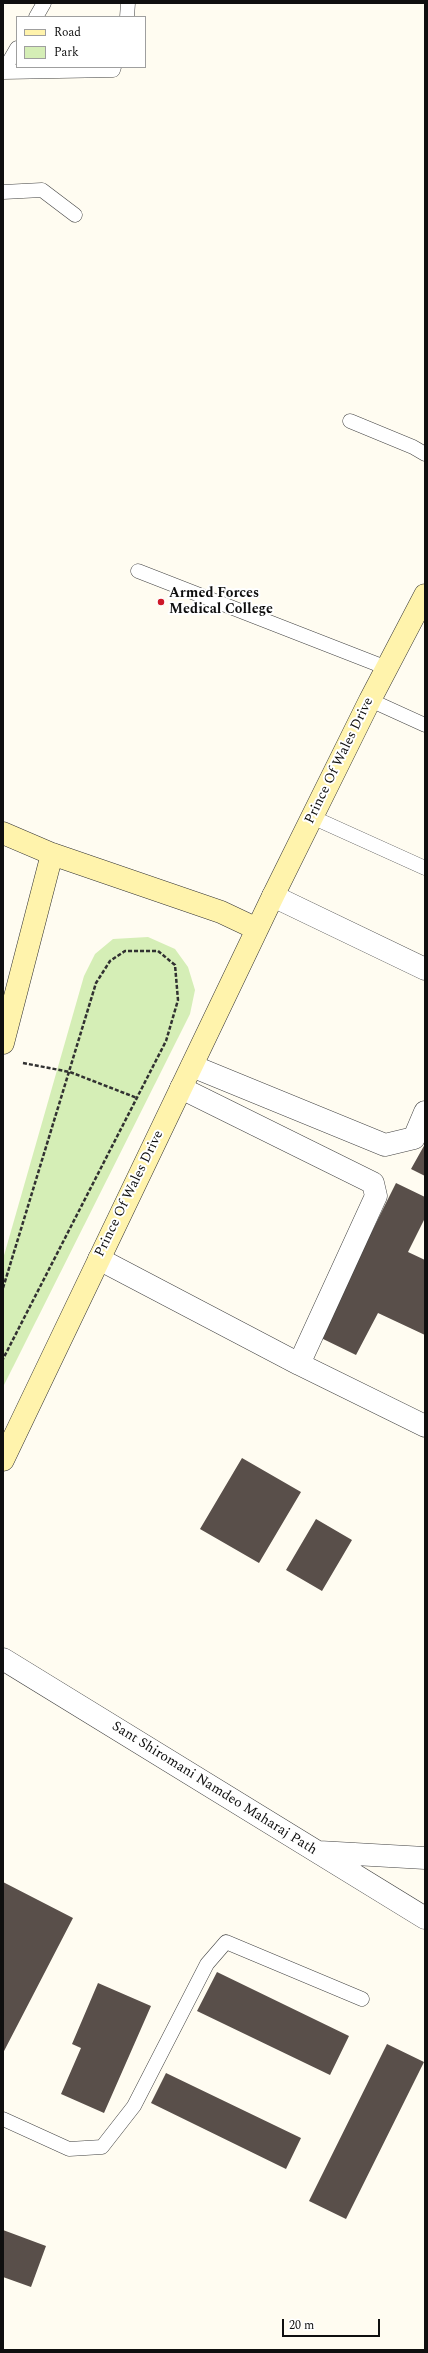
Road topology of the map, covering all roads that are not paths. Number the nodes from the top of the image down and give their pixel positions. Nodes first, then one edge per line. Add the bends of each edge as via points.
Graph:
1 (44, 3) edge
2 (128, 3) edge
3 (37, 16) edge
4 (126, 16) edge
5 (16, 50) edge
6 (113, 68) edge
7 (3, 72) edge
8 (3, 192) edge
9 (75, 215) dead end
10 (350, 421) dead end
11 (425, 454) edge
12 (138, 570) dead end
13 (425, 595) edge
14 (387, 668) junction
15 (370, 700) junction
16 (425, 725) edge
17 (312, 817) junction
18 (3, 833) edge
19 (52, 854) junction
20 (425, 868) edge
21 (273, 896) junction
22 (257, 929) junction
23 (425, 969) edge
24 (3, 1043) edge
25 (192, 1066) junction
26 (181, 1088) junction
27 (425, 1112) edge
28 (99, 1259) junction
29 (299, 1364) junction
30 (425, 1426) edge
31 (3, 1460) edge
32 (3, 1659) edge
33 (315, 1852) junction
34 (425, 1858) edge
35 (425, 1918) edge
36 (362, 2000) dead end
37 (3, 2119) edge

1 - 3 lane
2 - 4 lane
5 - 7 lane
6 - 7 lane
8 - 9 lane via 42,190
10 - 11 lane
12 - 14 lane
13 - 14 street, Prince Of Wales Drive
14 - 15 street, Prince Of Wales Drive
15 - 16 lane
15 - 17 street, Prince Of Wales Drive
17 - 20 lane
17 - 21 street, Prince Of Wales Drive
18 - 19 street
19 - 22 street via 221,912
19 - 24 street
21 - 22 street, Prince Of Wales Drive
21 - 23 street
22 - 25 street, Prince Of Wales Drive
25 - 26 street, Prince Of Wales Drive
25 - 27 street via 386,1145 414,1138
26 - 28 street, Prince Of Wales Drive
26 - 29 street via 373,1183 376,1196
28 - 29 street
28 - 31 street, Prince Of Wales Drive
29 - 30 street
32 - 33 street, Sant Shiromani Namdeo Maharaj Path
33 - 34 street
33 - 35 street, Sant Shiromani Namdeo Maharaj Path
36 - 37 lane via 226,1942 207,1964 134,2106 102,2147 69,2149

